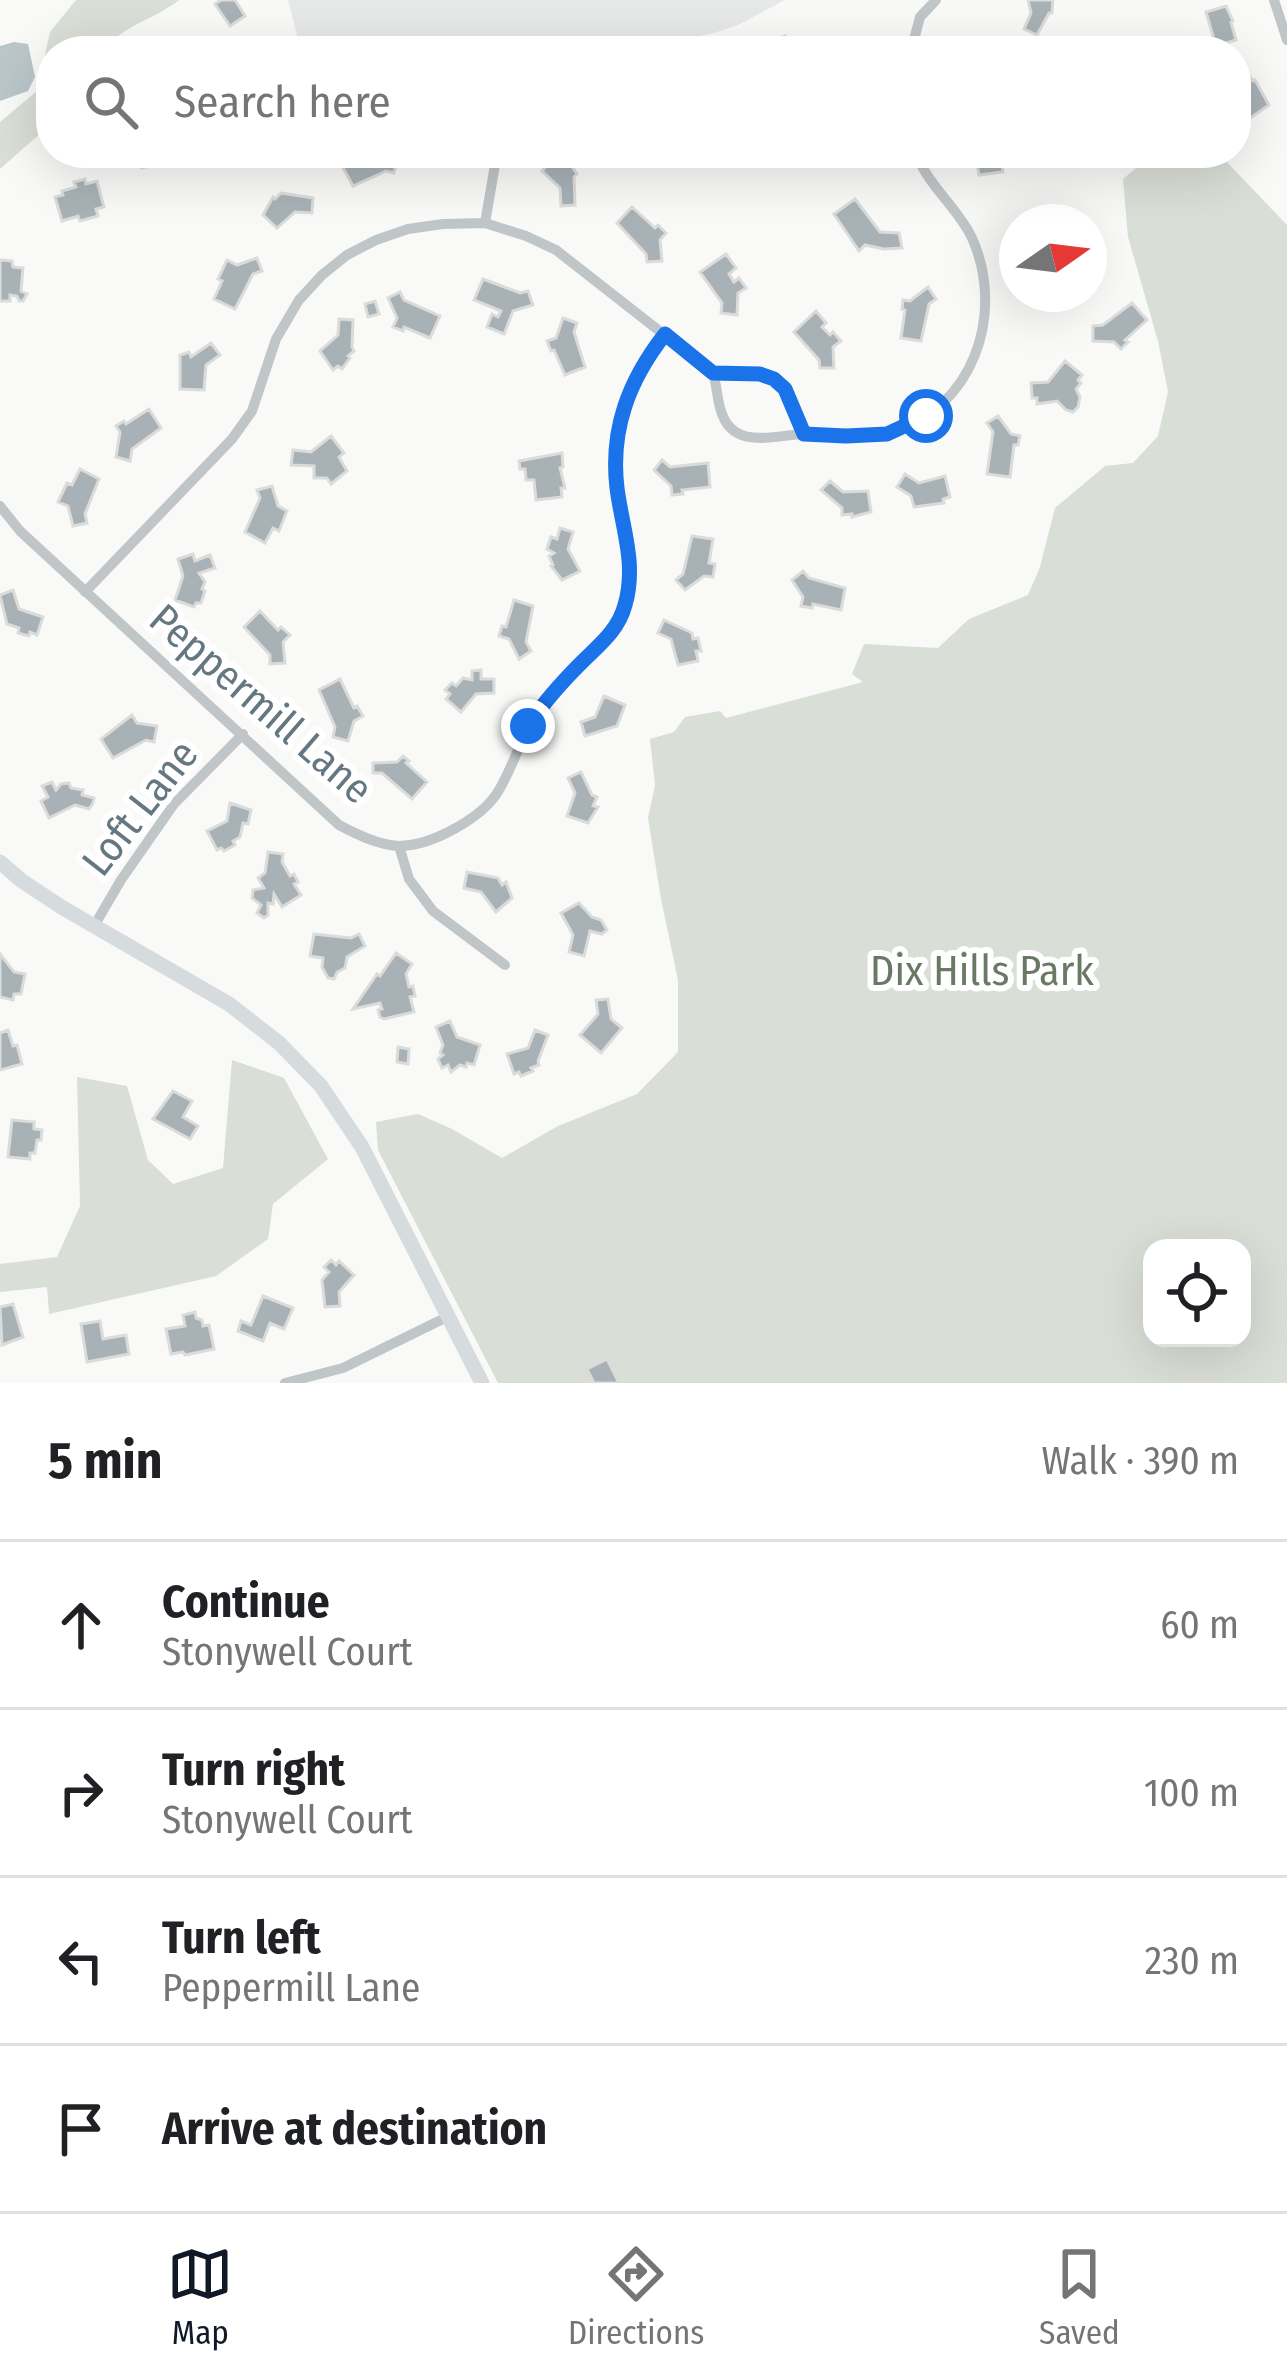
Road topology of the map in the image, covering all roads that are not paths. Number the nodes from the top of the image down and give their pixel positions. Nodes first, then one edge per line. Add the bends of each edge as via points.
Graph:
1 (936, 0) edge
2 (1274, 0) edge
3 (914, 36) edge
4 (1287, 40) edge
5 (494, 168) edge
6 (923, 168) edge
7 (485, 223) junction
8 (665, 334) junction
9 (713, 373) junction
10 (804, 434) junction
11 (0, 506) edge
12 (85, 592) junction
13 (243, 734) junction
14 (399, 846) junction
15 (0, 862) edge
16 (94, 926) junction
17 (506, 965) dead end
18 (449, 1316) junction
19 (285, 1383) edge
20 (482, 1383) edge

1 - 3 street
2 - 4 street
5 - 7 street
6 - 10 street via 970,234 984,272 986,319 975,359 953,393 887,434
7 - 8 street via 556,250
7 - 12 street via 376,239 322,275 276,339 252,411 232,439
8 - 9 street
8 - 14 street, Peppermill Lane via 628,391 618,426 617,488 630,553 624,611 544,702 497,795 447,834
9 - 10 street via 774,379
9 - 10 street via 721,410 738,434
11 - 12 street, Peppermill Lane
12 - 13 street, Peppermill Lane
13 - 14 street, Peppermill Lane via 338,825
13 - 16 street, Loft Lane via 174,804
14 - 17 street via 409,880 433,911
15 - 16 main road
16 - 18 main road via 229,1004 321,1086 362,1147
18 - 19 street via 343,1368
18 - 20 main road

